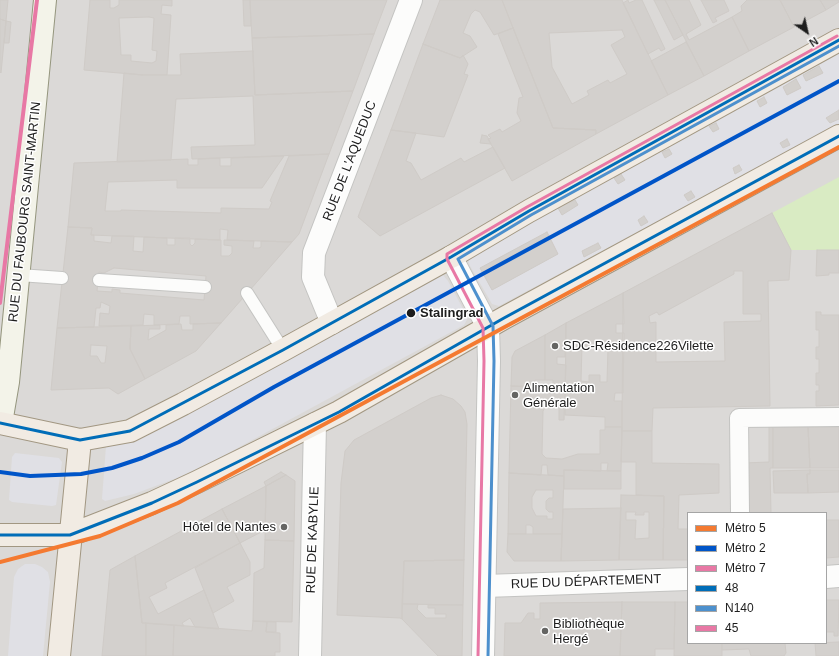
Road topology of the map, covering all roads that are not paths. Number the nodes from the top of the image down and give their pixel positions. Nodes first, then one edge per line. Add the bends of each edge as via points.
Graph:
1 (45, 0) edge
2 (411, 0) edge
3 (839, 40) edge
4 (839, 136) edge
5 (451, 257) junction
6 (19, 275) junction
7 (62, 278) dead end
8 (99, 280) dead end
9 (205, 287) dead end
10 (247, 293) dead end
11 (332, 322) junction
12 (488, 327) junction
13 (283, 350) junction
14 (839, 417) edge
15 (315, 424) junction
16 (0, 425) edge
17 (80, 440) junction
18 (740, 512) edge
19 (0, 535) edge
20 (70, 535) junction
21 (839, 576) edge
22 (827, 577) edge
23 (687, 579) edge
24 (485, 586) junction
25 (59, 656) edge
26 (310, 656) edge
27 (483, 656) edge

1 - 6 main road, RUE DU FAUBOURG SAINT-MARTIN
2 - 11 street, RUE DE L'AQUEDUC via 314,253 313,277
3 - 5 main road via 528,210
4 - 12 main road
5 - 11 main road
5 - 12 street
6 - 7 lane
6 - 16 main road, RUE DU FAUBOURG SAINT-MARTIN via 8,382
8 - 9 lane
10 - 13 lane
11 - 13 main road
12 - 15 main road
12 - 24 street
13 - 17 main road via 130,431
14 - 18 street via 739,418
15 - 20 main road via 152,503
15 - 26 street, RUE DE KABYLIE
16 - 17 main road
17 - 20 main road
19 - 20 main road
20 - 25 main road
21 - 22 street
23 - 24 street, RUE DU DÉPARTEMENT
24 - 27 street

